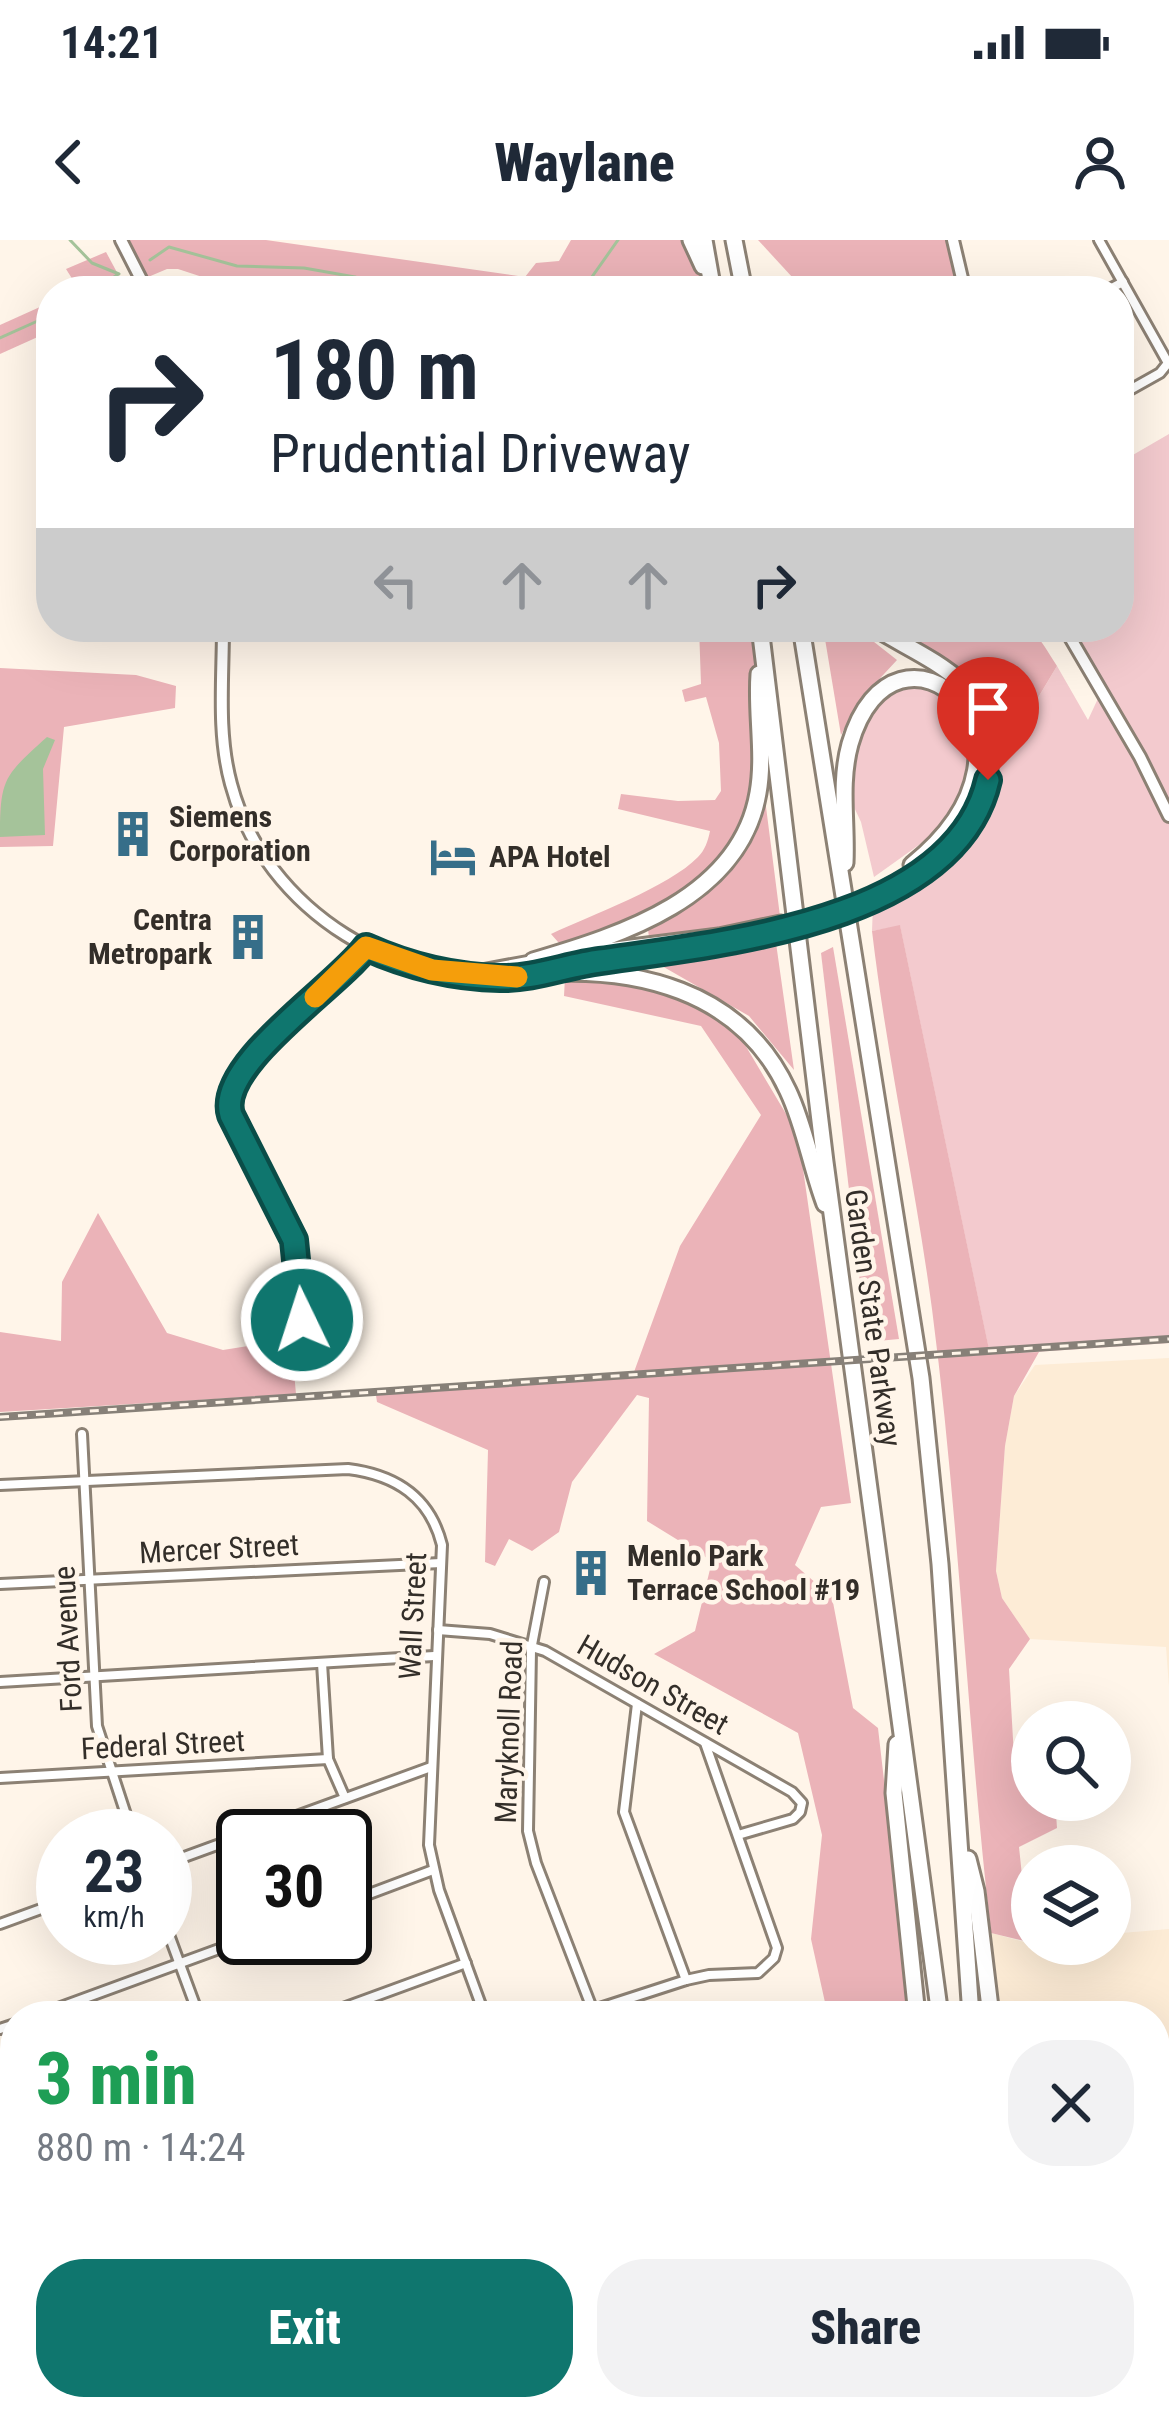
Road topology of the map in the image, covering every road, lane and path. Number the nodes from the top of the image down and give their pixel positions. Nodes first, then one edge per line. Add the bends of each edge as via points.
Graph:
1 (121, 240) edge
2 (691, 240) edge
3 (704, 240) edge
4 (734, 240) edge
5 (953, 240) edge
6 (1099, 240) edge
7 (139, 276) edge
8 (707, 276) edge
9 (710, 276) edge
10 (742, 276) edge
11 (961, 276) edge
12 (1120, 276) edge
13 (1134, 301) edge
14 (1167, 368) edge
15 (1134, 387) edge
16 (223, 642) edge
17 (760, 642) edge
18 (761, 642) edge
19 (803, 642) edge
20 (898, 642) edge
21 (1073, 642) edge
22 (1169, 816) edge
23 (913, 870) junction
24 (844, 896) junction
25 (366, 947) junction
26 (532, 968) junction
27 (834, 1228) junction
28 (302, 1320) dead end
29 (82, 1434) dead end
30 (85, 1483) junction
31 (0, 1485) edge
32 (441, 1563) junction
33 (89, 1580) junction
34 (544, 1582) dead end
35 (0, 1584) edge
36 (438, 1630) junction
37 (532, 1646) junction
38 (434, 1657) junction
39 (322, 1663) junction
40 (94, 1677) junction
41 (0, 1682) edge
42 (637, 1704) junction
43 (899, 1709) junction
44 (704, 1742) junction
45 (328, 1759) junction
46 (431, 1767) junction
47 (109, 1773) junction
48 (0, 1778) edge
49 (345, 1798) junction
50 (123, 1809) edge
51 (958, 1826) junction
52 (738, 1835) junction
53 (192, 1854) edge
54 (433, 1870) junction
55 (372, 1893) edge
56 (36, 1911) edge
57 (0, 1924) edge
58 (466, 1963) junction
59 (176, 1965) edge
60 (179, 1965) edge
61 (686, 1980) junction
62 (77, 2001) edge
63 (193, 2001) edge
64 (362, 2001) edge
65 (480, 2001) edge
66 (589, 2001) edge
67 (625, 2001) edge
68 (915, 2001) edge
69 (938, 2001) edge
70 (970, 2001) edge
71 (989, 2001) edge

1 - 7 street
2 - 8 highway
3 - 9 highway
4 - 10 highway
5 - 11 street
6 - 12 street
13 - 14 street
14 - 15 street
16 - 25 street via 224,752 242,818 304,904
17 - 26 highway via 760,778 736,851 701,886 647,920
18 - 27 highway, Garden State Parkway
19 - 24 highway, Garden State Parkway
20 - 23 highway via 959,681 979,707 989,742 988,780 975,814 949,847
21 - 22 street
23 - 24 highway via 961,813 978,756 958,697 920,678 880,692 851,740
23 - 26 highway, bridge via 752,935
24 - 51 highway, Garden State Parkway via 921,1378
25 - 26 street via 464,974 503,978
25 - 28 street via 283,1026 228,1100 294,1240
26 - 27 highway via 639,977 730,1017 781,1076
27 - 43 highway, Garden State Parkway
29 - 30 street, Ford Avenue
30 - 31 street, Wall Street
30 - 32 street, Wall Street via 374,1472 426,1504
30 - 33 street, Ford Avenue
32 - 33 street, Mercer Street
32 - 36 street, Wall Street
33 - 35 street, Mercer Street
33 - 40 street, Ford Avenue
34 - 37 street, Maryknoll Road
36 - 37 street, Hudson Street
36 - 38 street, Wall Street
37 - 42 street, Hudson Street
37 - 66 street, Maryknoll Road via 528,1832
38 - 39 street
38 - 46 street, Wall Street
39 - 40 street
39 - 45 street
40 - 41 street
40 - 47 street, Ford Avenue
42 - 44 street, Hudson Street
42 - 61 street via 624,1813
43 - 68 highway via 894,1793
43 - 69 highway, Garden State Parkway
44 - 52 street
44 - 52 street, Hudson Street via 802,1803 800,1813
45 - 47 street, Federal Street
45 - 49 street
46 - 49 street
46 - 54 street, Wall Street
47 - 48 street, Federal Street
47 - 50 street, Ford Avenue
49 - 53 street
51 - 70 highway, Garden State Parkway
51 - 71 highway via 976,1891
52 - 61 street via 774,1958 758,1973
54 - 55 street
54 - 58 street, Wall Street
56 - 57 street
58 - 64 street
58 - 65 street, Wall Street
59 - 62 street
60 - 63 street
61 - 67 street

